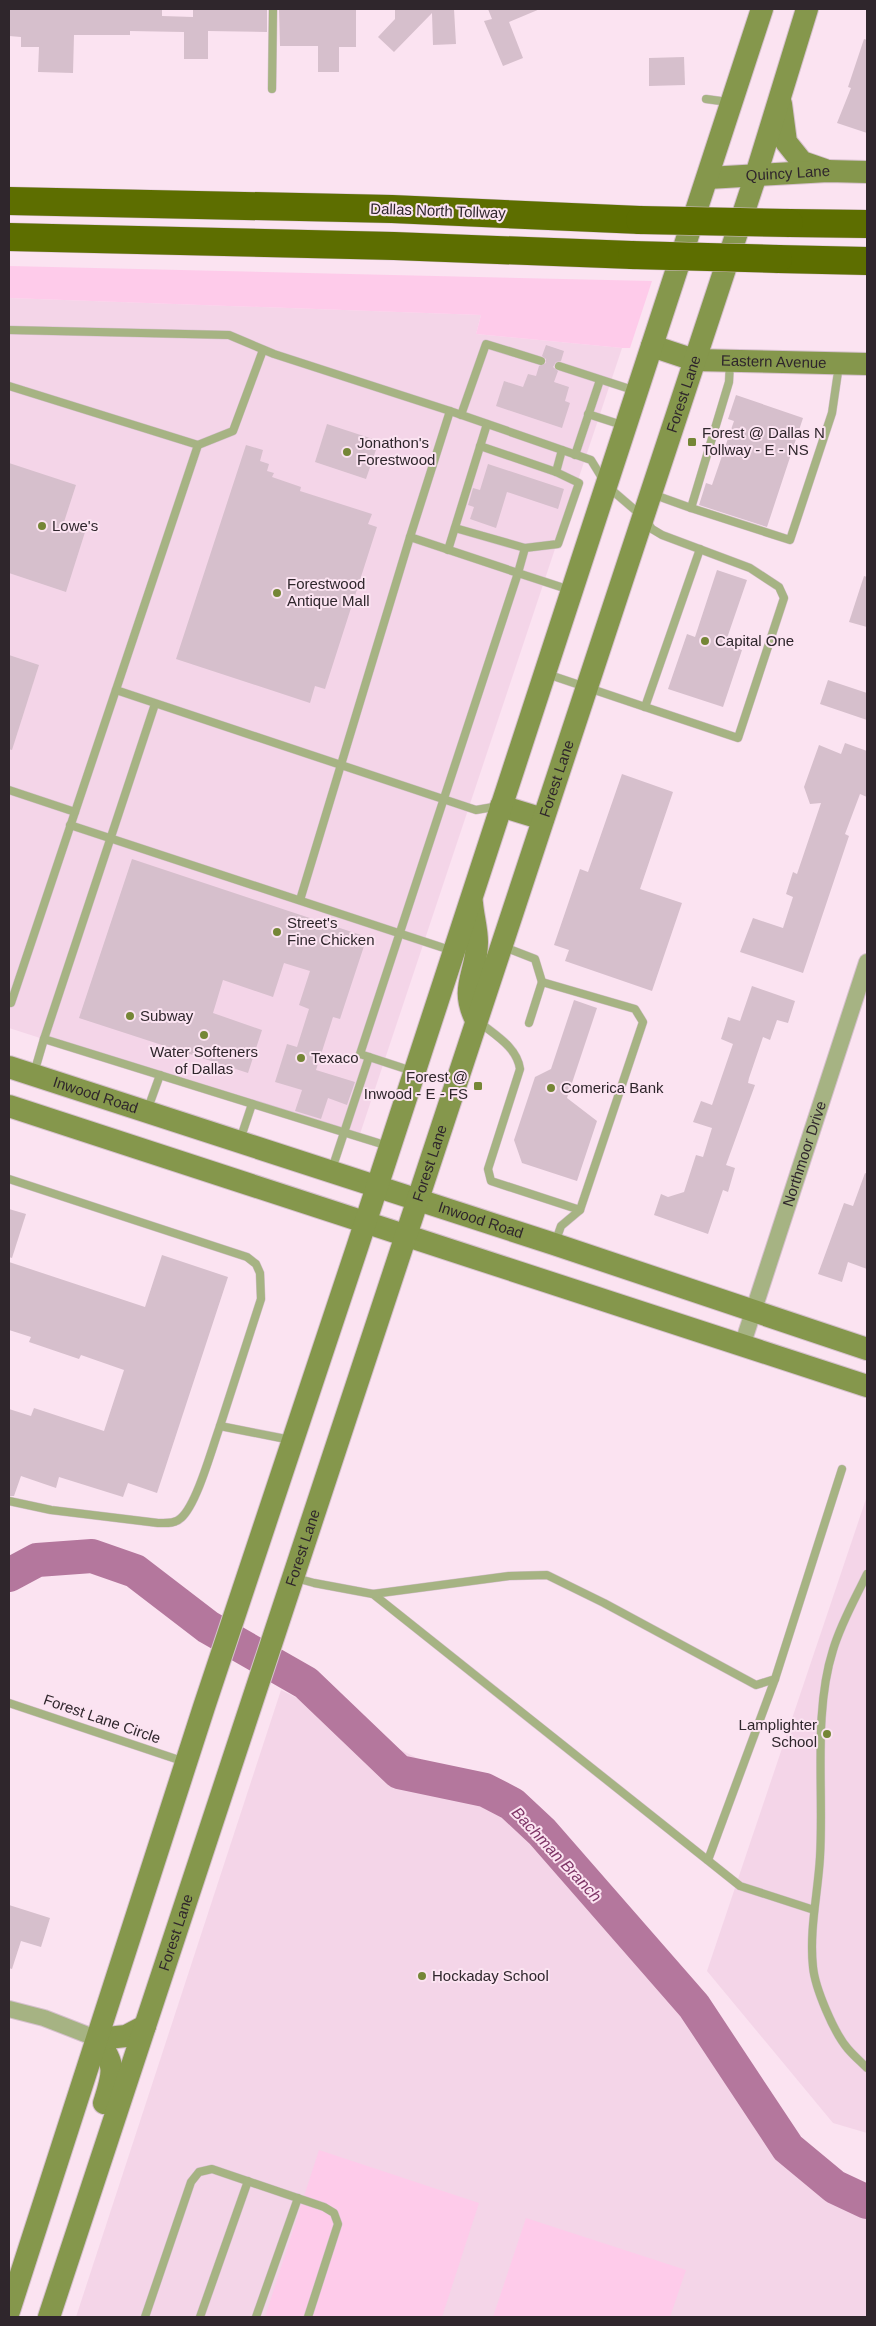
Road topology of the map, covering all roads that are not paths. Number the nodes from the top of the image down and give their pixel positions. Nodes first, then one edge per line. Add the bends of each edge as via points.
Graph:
1 (273, 9) edge
2 (762, 9) edge
3 (807, 9) edge
4 (272, 89) dead end
5 (780, 98) junction
6 (706, 99) dead end
7 (731, 103) junction
8 (828, 172) junction
9 (867, 172) edge
10 (756, 175) junction
11 (708, 178) junction
12 (9, 201) edge
13 (867, 224) edge
14 (9, 238) edge
15 (867, 261) edge
16 (9, 330) edge
17 (652, 346) junction
18 (263, 350) junction
19 (694, 360) junction
20 (541, 361) dead end
21 (730, 361) junction
22 (840, 363) junction
23 (867, 364) edge
24 (559, 366) dead end
25 (600, 380) junction
26 (9, 386) edge
27 (638, 392) junction
28 (450, 411) junction
29 (588, 414) junction
30 (461, 415) junction
31 (487, 424) junction
32 (626, 426) junction
33 (198, 445) junction
34 (480, 446) junction
35 (562, 450) junction
36 (575, 455) junction
37 (556, 472) junction
38 (607, 486) junction
39 (650, 494) junction
40 (690, 508) junction
41 (642, 516) junction
42 (455, 528) junction
43 (410, 537) junction
44 (525, 548) junction
45 (700, 548) junction
46 (448, 550) junction
47 (518, 573) junction
48 (572, 591) junction
49 (545, 674) junction
50 (586, 688) junction
51 (116, 690) junction
52 (155, 704) junction
53 (645, 707) junction
54 (341, 765) junction
55 (9, 790) edge
56 (444, 799) junction
57 (501, 806) junction
58 (75, 812) junction
59 (542, 819) junction
60 (70, 825) junction
61 (111, 838) junction
62 (471, 897) junction
63 (300, 900) junction
64 (399, 933) junction
65 (501, 946) junction
66 (453, 951) junction
67 (867, 962) edge
68 (542, 982) junction
69 (9, 1002) edge
70 (476, 1020) junction
71 (529, 1023) dead end
72 (44, 1039) junction
73 (369, 1057) junction
74 (9, 1067) edge
75 (414, 1072) junction
76 (33, 1075) junction
77 (160, 1075) junction
78 (252, 1104) junction
79 (9, 1106) edge
80 (147, 1112) junction
81 (344, 1133) junction
82 (239, 1142) junction
83 (390, 1147) junction
84 (135, 1148) junction
85 (331, 1172) junction
86 (9, 1179) edge
87 (376, 1187) junction
88 (417, 1200) junction
89 (580, 1210) junction
90 (365, 1224) junction
91 (405, 1236) junction
92 (554, 1244) junction
93 (753, 1311) junction
94 (742, 1346) junction
95 (867, 1349) edge
96 (867, 1386) edge
97 (220, 1426) junction
98 (292, 1440) junction
99 (842, 1469) dead end
100 (9, 1501) edge
101 (867, 1574) edge
102 (294, 1577) junction
103 (373, 1594) junction
104 (775, 1679) junction
105 (9, 1703) edge
106 (186, 1763) junction
107 (708, 1860) junction
108 (814, 1910) junction
109 (9, 2008) edge
110 (145, 2026) junction
111 (98, 2039) junction
112 (867, 2068) edge
113 (248, 2181) junction
114 (94, 2183) junction
115 (298, 2198) junction
116 (9, 2311) edge
117 (49, 2317) edge
118 (145, 2317) edge
119 (200, 2317) edge
120 (256, 2317) edge
121 (308, 2317) edge

1 - 4 lane
2 - 7 main road
3 - 5 main road, Forest Lane
5 - 8 main road via 786,142 802,162
5 - 10 main road, Forest Lane
6 - 7 lane
7 - 11 main road
8 - 9 main road, Quincy Lane
8 - 10 main road, Quincy Lane
10 - 11 main road, Quincy Lane
10 - 19 main road, Forest Lane
11 - 17 main road
12 - 13 highway, Dallas North Tollway, bridge
14 - 15 highway, bridge
16 - 18 lane via 229,335
17 - 19 main road, Eastern Avenue
17 - 27 main road
18 - 28 lane
18 - 33 lane via 233,431
19 - 21 main road, Eastern Avenue
19 - 39 main road, Forest Lane
20 - 30 lane via 486,344
21 - 22 main road, Eastern Avenue
21 - 40 lane via 729,382
22 - 23 main road, Eastern Avenue
22 - 40 lane via 832,413 790,540
24 - 25 lane
25 - 27 lane
25 - 29 lane
26 - 33 lane
27 - 32 main road
28 - 30 lane
28 - 43 lane
29 - 32 lane
29 - 36 lane
30 - 31 lane
31 - 34 lane
31 - 35 lane
32 - 38 main road
33 - 51 lane
34 - 37 lane
34 - 42 lane
35 - 36 lane
35 - 37 lane
36 - 38 lane via 591,460
37 - 44 lane via 579,483 558,544
38 - 41 lane
38 - 48 main road
39 - 40 lane
39 - 41 main road, Forest Lane
41 - 45 lane via 652,529 662,535
41 - 50 main road, Forest Lane
42 - 44 lane
42 - 46 lane
43 - 46 lane
43 - 54 lane
44 - 47 lane
45 - 53 lane
45 - 53 lane via 750,568 779,587 784,598 738,738
46 - 47 lane
47 - 48 lane
47 - 56 lane
48 - 49 main road
49 - 50 lane
49 - 57 main road
50 - 53 lane
50 - 59 main road, Forest Lane
51 - 52 lane
51 - 58 lane
52 - 54 lane
52 - 61 lane
54 - 56 lane
54 - 63 lane
55 - 58 lane
56 - 57 lane via 476,810
56 - 64 lane
57 - 59 main road
57 - 62 main road
58 - 60 lane
59 - 65 main road, Forest Lane
60 - 61 lane
60 - 69 lane
61 - 63 lane
61 - 72 lane
62 - 66 main road
62 - 70 main road via 477,942 468,1005
63 - 64 lane
64 - 66 lane
64 - 73 lane via 360,1054
65 - 68 lane via 536,959
65 - 70 main road, Forest Lane
66 - 75 main road
67 - 93 street, Northmoor Drive
68 - 71 lane
68 - 89 lane via 636,1009 643,1022
70 - 88 main road, Forest Lane
70 - 89 lane via 511,1048 519,1058 520,1068 488,1169 491,1181
72 - 76 lane
72 - 77 lane
73 - 75 lane
73 - 81 lane
74 - 76 main road, Inwood Road
75 - 83 main road
76 - 80 main road, Inwood Road
77 - 78 lane
77 - 80 lane
78 - 81 lane
78 - 82 lane
79 - 84 main road
80 - 82 main road, Inwood Road
80 - 84 main road
81 - 83 lane
81 - 85 lane
82 - 85 main road, Inwood Road
83 - 87 main road
84 - 90 main road
85 - 87 main road, Inwood Road
86 - 97 lane via 247,1257 256,1264 262,1299
87 - 88 main road, Inwood Road
87 - 90 main road
88 - 91 main road, Forest Lane
88 - 92 main road, Inwood Road
89 - 92 lane via 560,1226
90 - 91 main road
90 - 98 main road
91 - 94 main road
91 - 102 main road, Forest Lane
92 - 93 main road, Inwood Road
93 - 94 street, Northmoor Drive
93 - 95 main road, Inwood Road
94 - 96 main road
97 - 98 lane
97 - 100 lane via 187,1510 172,1523 51,1510
98 - 106 main road
99 - 104 lane
101 - 108 lane via 847,1614 826,1679 820,1857
102 - 103 lane via 314,1584
102 - 110 main road, Forest Lane
103 - 104 lane via 510,1576 547,1575 756,1685
103 - 107 lane
104 - 107 lane
105 - 106 lane, Forest Lane Circle
106 - 111 main road
107 - 108 lane via 740,1886
108 - 112 lane via 812,1967 824,2007 847,2048
109 - 111 street
110 - 111 main road via 126,2036
110 - 114 main road, Forest Lane
111 - 114 main road via 108,2055 113,2074 85,2164
111 - 116 main road
113 - 115 lane
113 - 118 lane via 212,2169 199,2172 191,2182
113 - 119 lane
114 - 117 main road, Forest Lane
115 - 120 lane
115 - 121 lane via 324,2206 334,2213 338,2224

